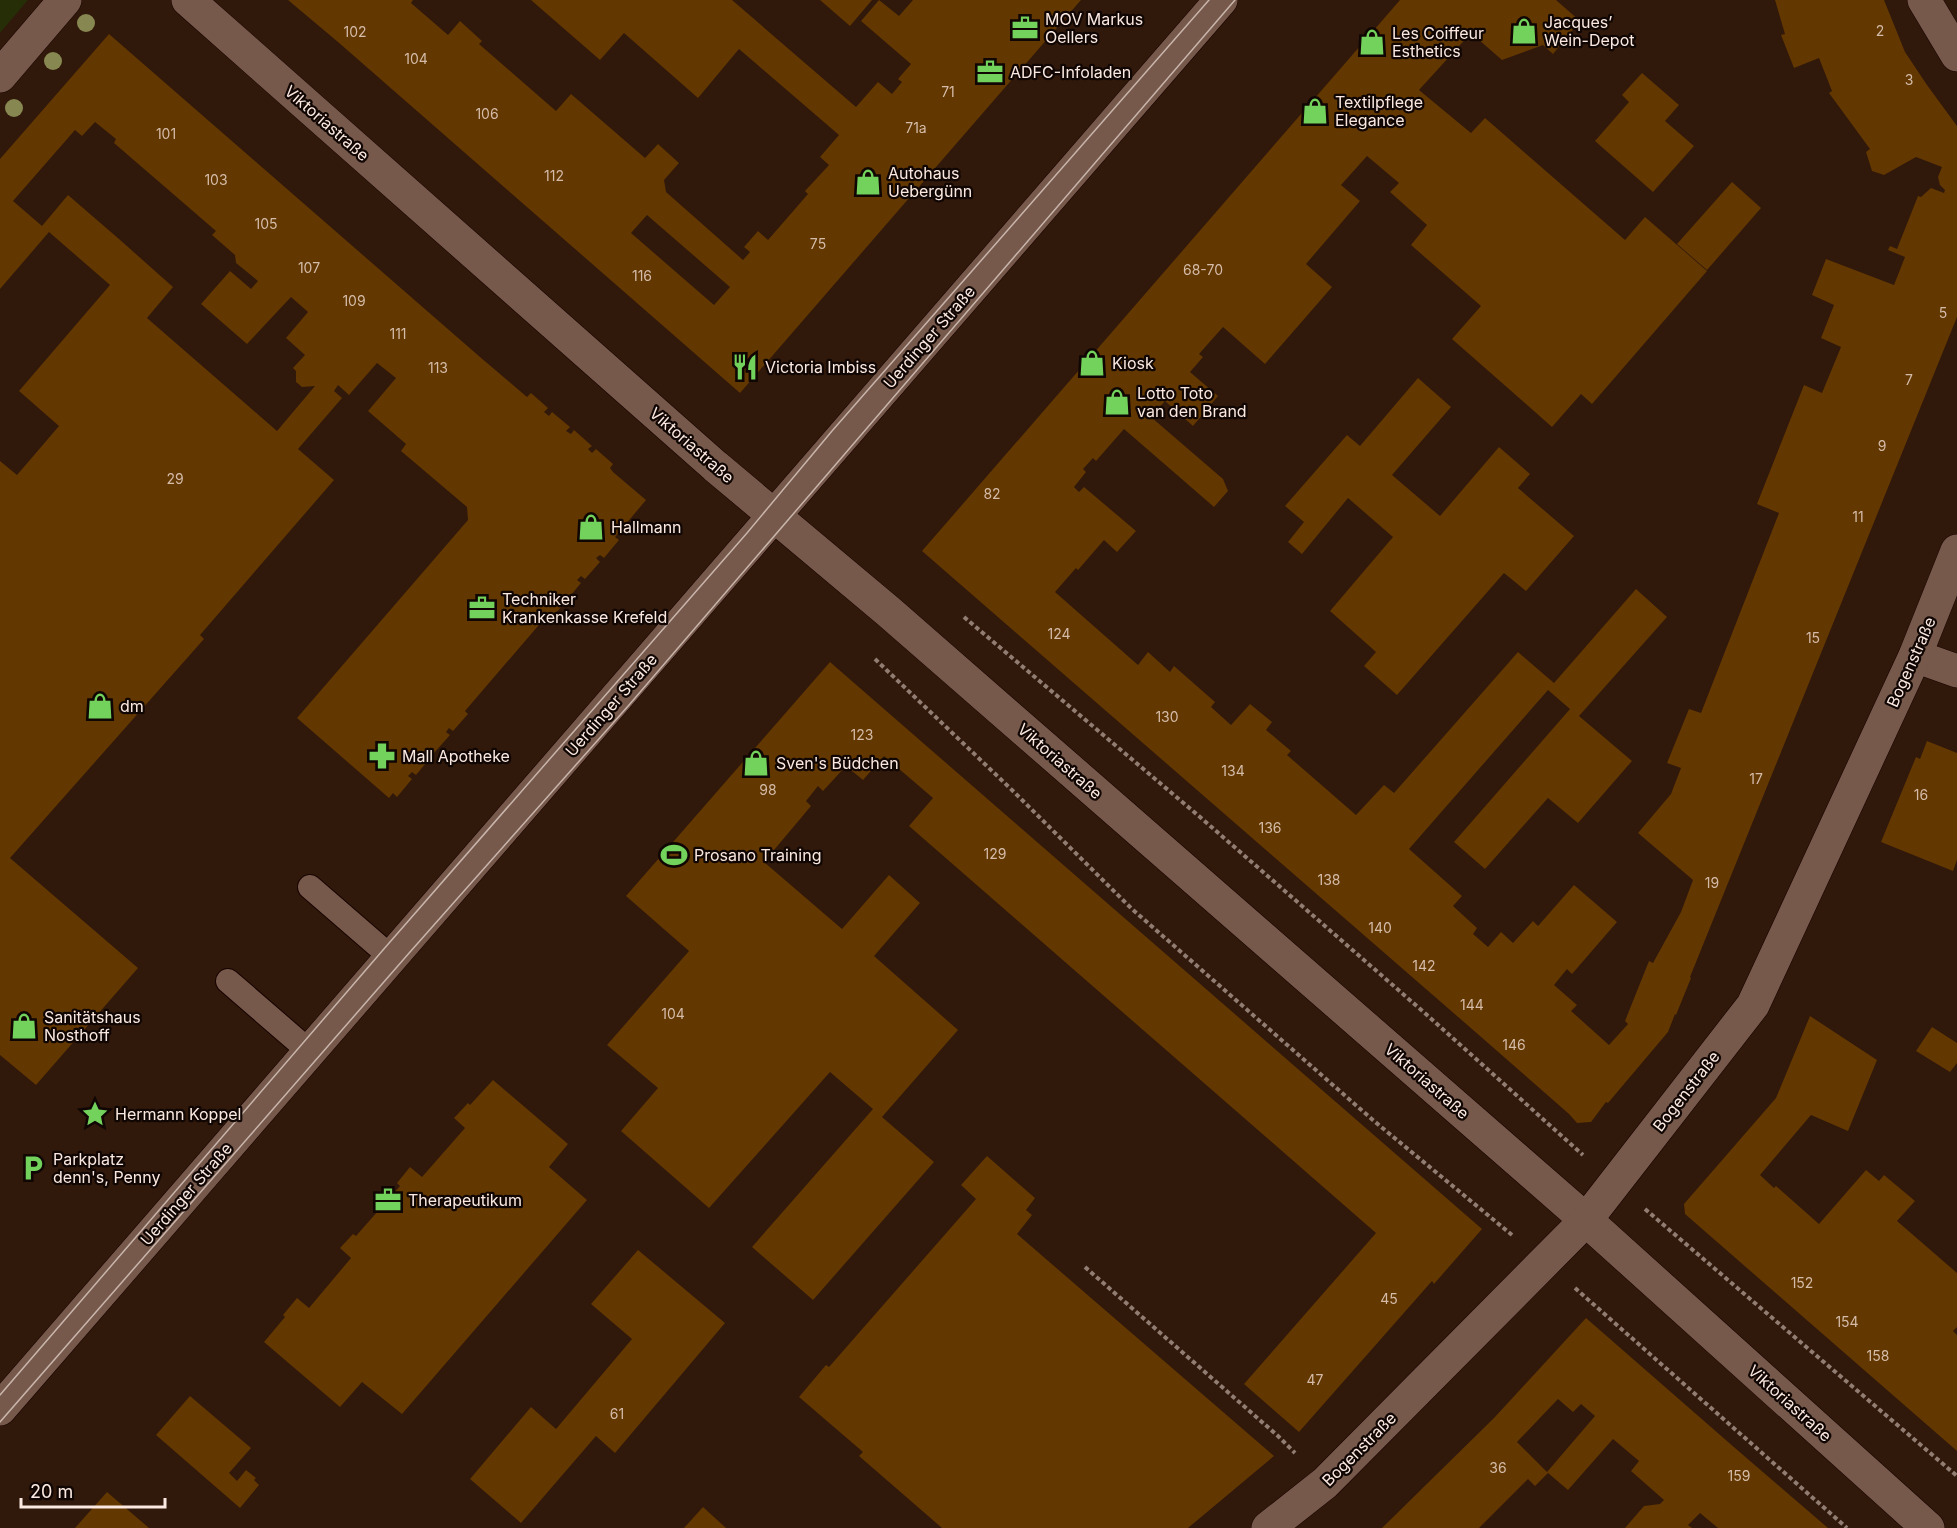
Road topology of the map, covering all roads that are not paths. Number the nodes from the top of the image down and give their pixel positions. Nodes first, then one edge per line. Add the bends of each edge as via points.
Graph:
1 (65, 0) edge
2 (188, 0) edge
3 (1221, 0) edge
4 (1924, 0) edge
5 (1957, 55) edge
6 (0, 76) edge
7 (774, 517) junction
8 (1957, 551) edge
9 (1915, 656) junction
10 (1957, 671) edge
11 (310, 887) dead end
12 (392, 957) junction
13 (228, 981) dead end
14 (310, 1052) junction
15 (1586, 1220) junction
16 (0, 1409) edge
17 (1268, 1528) edge
18 (1928, 1528) edge

1 - 6 street
2 - 7 street, Viktoriastraße
3 - 7 street, Uerdinger Straße
4 - 5 street
7 - 12 street, Uerdinger Straße
7 - 15 street, Viktoriastraße via 898,620
8 - 9 street, Bogenstraße
9 - 10 street
9 - 15 street, Bogenstraße via 1753,1005
11 - 12 lane
12 - 14 street, Uerdinger Straße
13 - 14 lane
14 - 16 street, Uerdinger Straße
15 - 17 street, Bogenstraße via 1325,1483
15 - 18 street, Viktoriastraße

